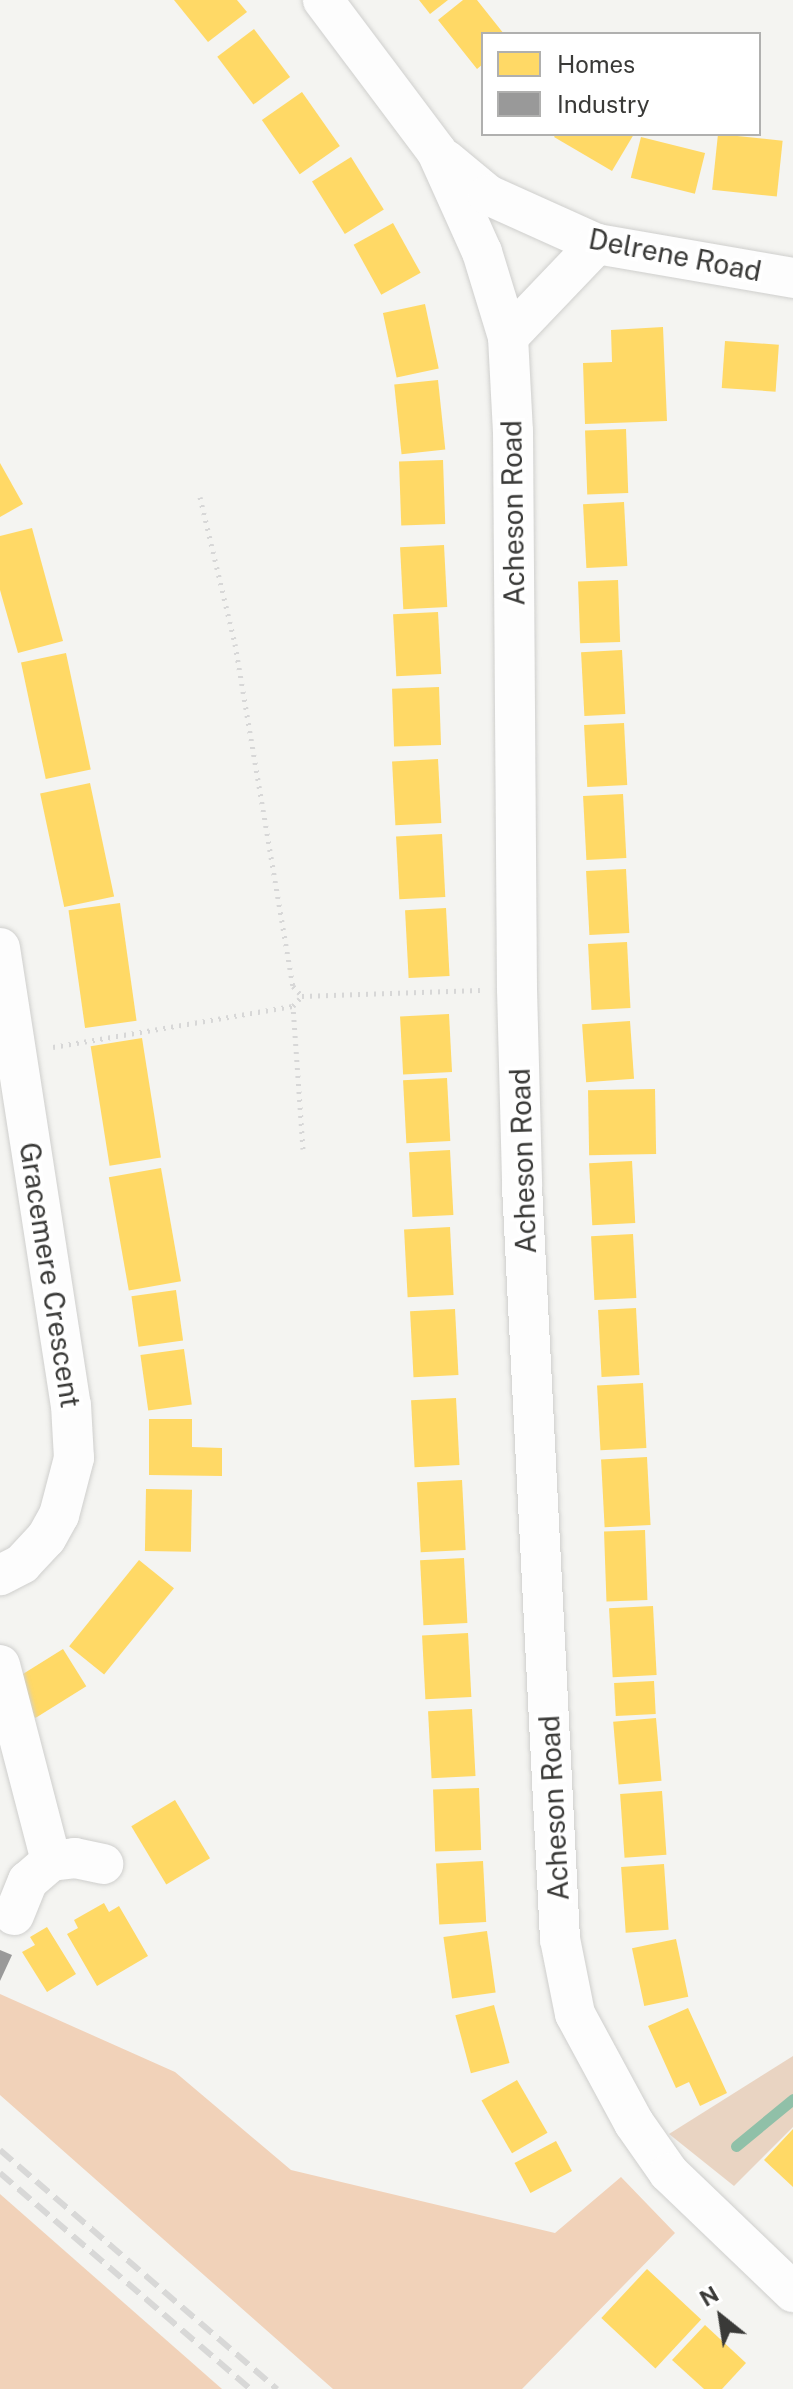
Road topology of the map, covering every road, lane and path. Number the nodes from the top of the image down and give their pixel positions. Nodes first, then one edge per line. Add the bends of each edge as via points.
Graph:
1 (323, 0) edge
2 (437, 152) junction
3 (597, 244) junction
4 (793, 278) edge
5 (508, 337) junction
6 (200, 497) dead end
7 (0, 948) edge
8 (517, 989) junction
9 (302, 996) junction
10 (293, 1006) junction
11 (16, 1053) junction
12 (303, 1149) dead end
13 (0, 1575) edge
14 (0, 1665) edge
15 (51, 1861) junction
16 (103, 1864) dead end
17 (14, 1915) dead end
18 (793, 2292) edge

1 - 2 street, Acheson Road
2 - 3 street, Delrene Road via 488,195
2 - 5 street, Acheson Road via 482,252
3 - 4 street, Delrene Road
3 - 5 street
5 - 8 street, Acheson Road
6 - 9 path via 235,644 293,986
7 - 11 street, Gracemere Crescent
8 - 9 path
8 - 18 street, Acheson Road via 560,1939 575,2014 634,2123 669,2173
9 - 10 path
10 - 11 path
10 - 12 path
11 - 13 street, Gracemere Crescent via 71,1405 74,1458 59,1515 46,1538 22,1564
14 - 15 street
15 - 16 street via 75,1858
15 - 17 street via 28,1881

